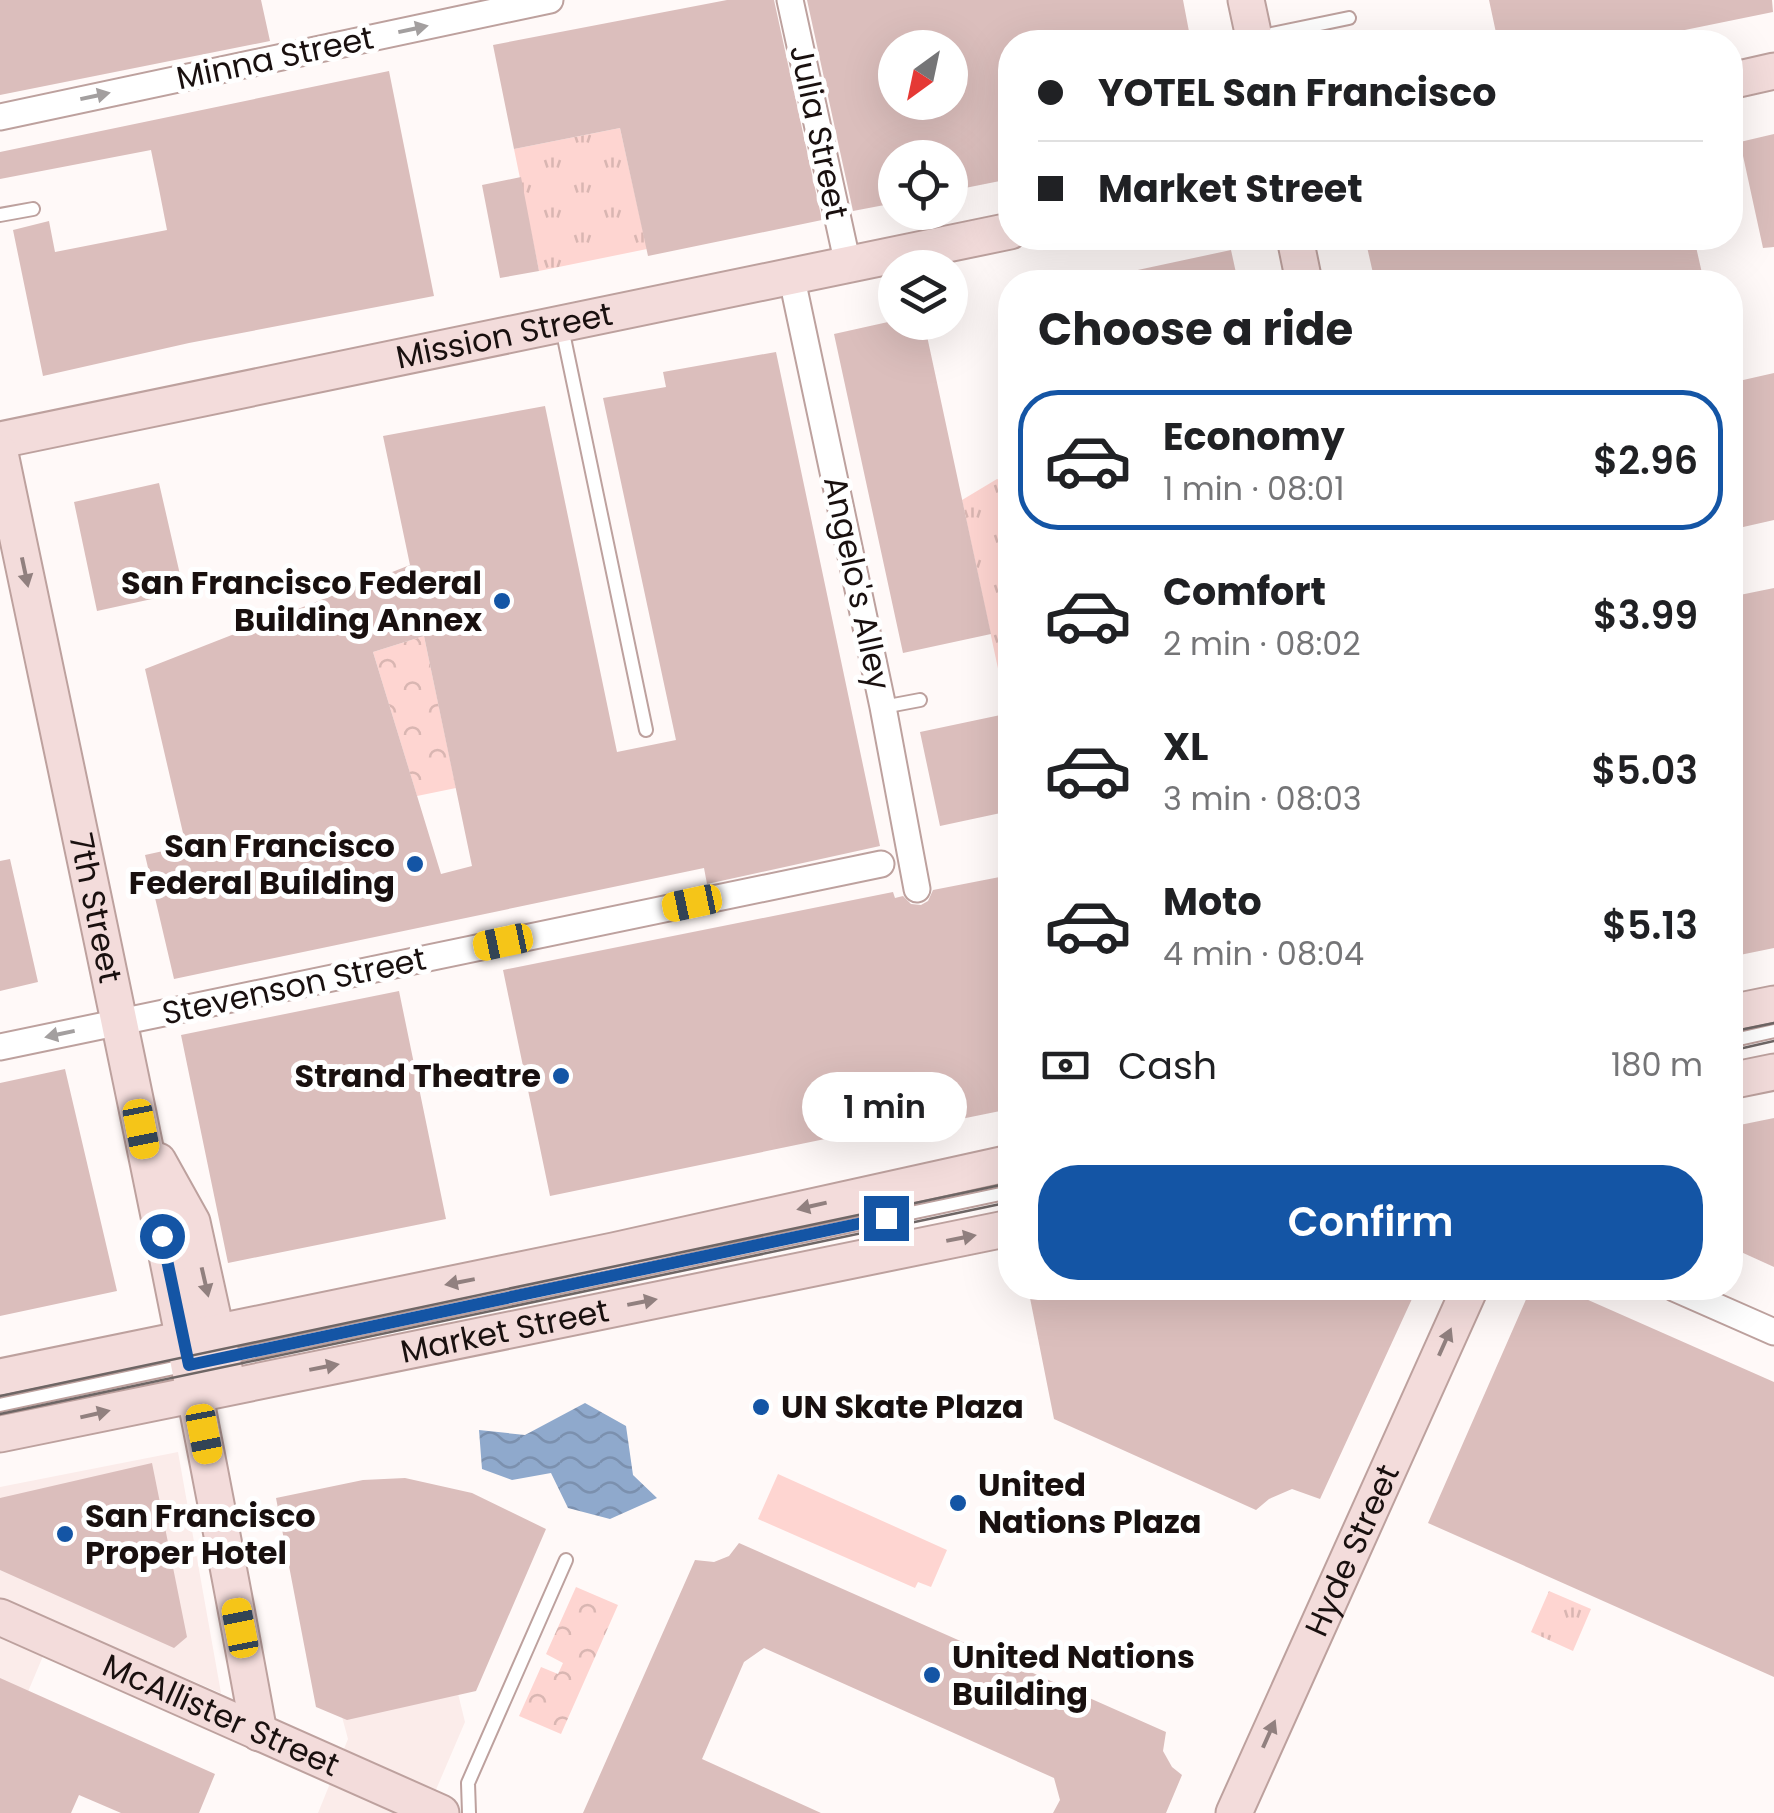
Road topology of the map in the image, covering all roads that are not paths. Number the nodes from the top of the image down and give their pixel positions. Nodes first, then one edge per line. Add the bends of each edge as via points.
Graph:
1 (550, 0) edge
2 (790, 0) edge
3 (1246, 0) edge
4 (1349, 18) dead end
5 (1252, 30) edge
6 (1297, 30) edge
7 (1774, 72) edge
8 (1743, 78) edge
9 (0, 117) edge
10 (33, 209) dead end
11 (0, 215) edge
12 (998, 234) edge
13 (848, 265) junction
14 (792, 279) junction
15 (562, 326) junction
16 (0, 440) edge
17 (0, 453) edge
18 (920, 700) dead end
19 (883, 707) junction
20 (646, 730) dead end
21 (881, 864) dead end
22 (917, 889) dead end
23 (1774, 1004) edge
24 (1743, 1010) edge
25 (120, 1021) junction
26 (1774, 1031) edge
27 (1743, 1037) edge
28 (0, 1047) edge
29 (1774, 1072) edge
30 (1743, 1078) edge
31 (998, 1167) edge
32 (998, 1195) edge
33 (998, 1230) edge
34 (1465, 1300) edge
35 (1701, 1300) edge
36 (1774, 1332) edge
37 (206, 1362) junction
38 (0, 1378) edge
39 (0, 1405) edge
40 (0, 1434) edge
41 (566, 1560) dead end
42 (0, 1616) edge
43 (259, 1732) junction
44 (441, 1813) edge
45 (469, 1813) edge
46 (1234, 1813) edge

9 -> 1 street, Minna Street
2 - 13 street, Julia Street
3 - 5 main road
4 - 6 lane
7 - 8 main road
10 - 11 lane
12 - 13 main road, Mission Street
13 - 14 main road, Mission Street
14 - 15 main road, Mission Street
14 - 19 street, Angelo's Alley
15 - 16 main road, Mission Street
15 - 20 lane
17 -> 25 main road, 7th Street
18 - 19 lane
19 - 22 street, Angelo's Alley
21 - 25 street, Stevenson Street
23 - 24 main road
25 -> 28 street, Stevenson Street
25 -> 37 main road, 7th Street via 141,1129 192,1222
26 - 27 lane
29 - 30 main road
31 -> 37 main road, Market Street via 594,1255
32 - 37 lane, Market Street
37 -> 33 main road, Market Street
46 -> 34 main road, Hyde Street
35 - 36 street
37 - 38 main road, Market Street
37 - 39 lane, Market Street
40 -> 37 main road, Market Street
37 - 43 main road, 7th Street
41 - 45 lane via 468,1782
42 - 43 main road, McAllister Street
43 - 44 main road, McAllister Street

